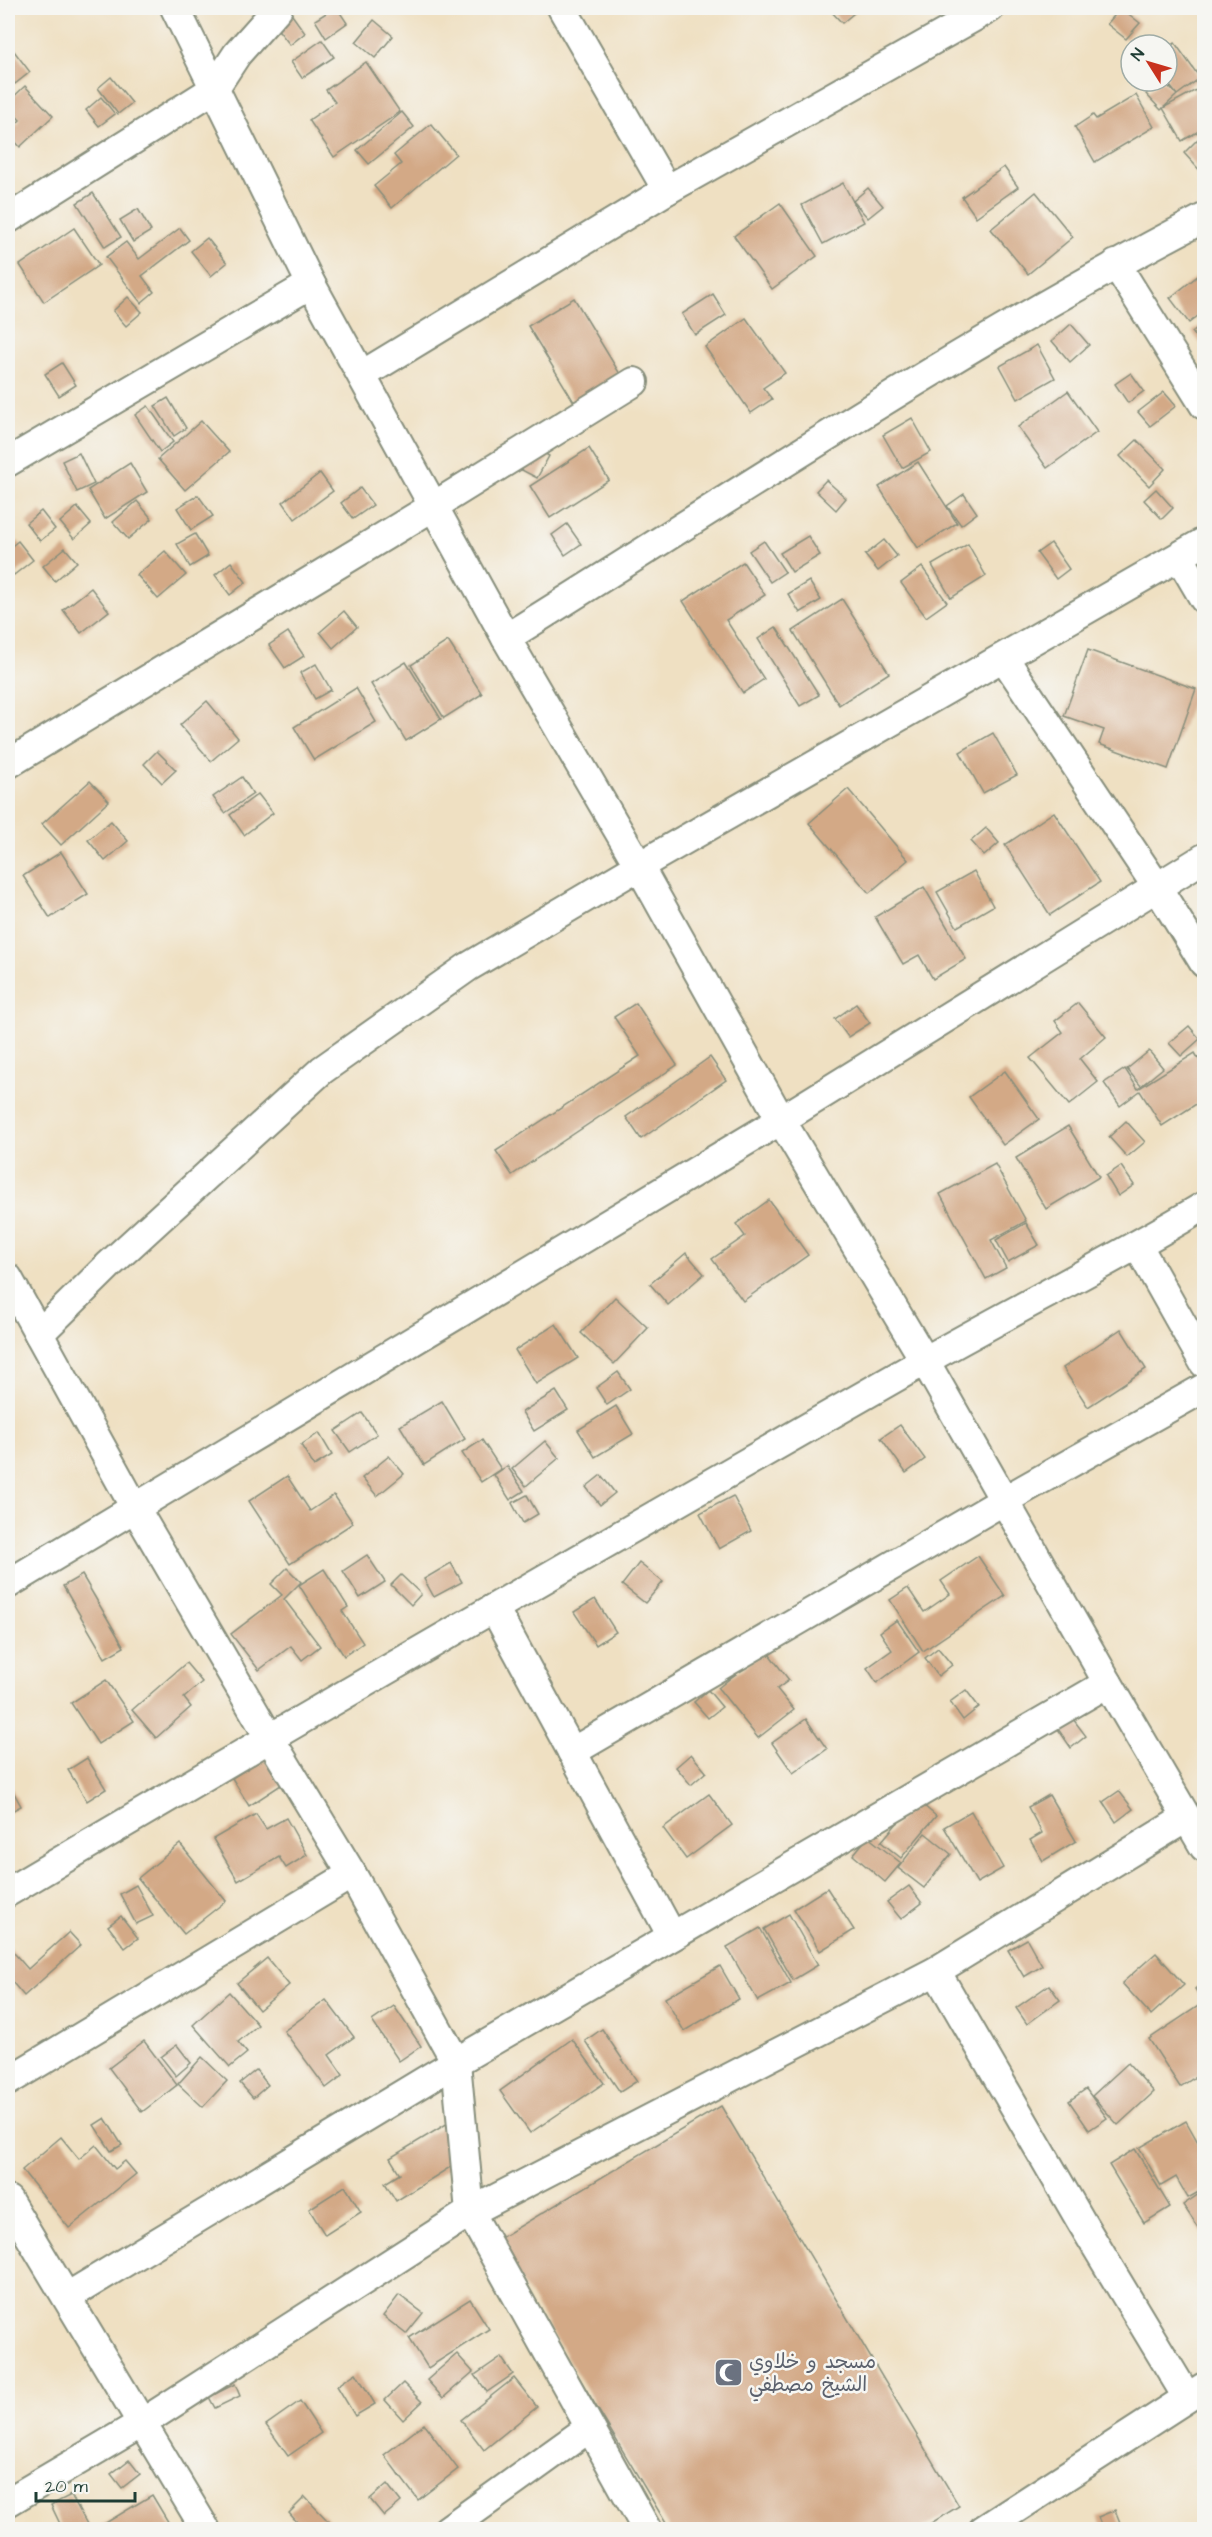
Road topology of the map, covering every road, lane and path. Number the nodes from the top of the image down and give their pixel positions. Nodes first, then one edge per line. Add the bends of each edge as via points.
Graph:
1 (175, 8) edge
2 (278, 8) edge
3 (561, 8) edge
4 (990, 8) edge
5 (214, 89) junction
6 (667, 190) junction
7 (1204, 218) edge
8 (8, 219) edge
9 (1116, 264) junction
10 (310, 284) junction
11 (362, 375) junction
12 (634, 382) dead end
13 (1204, 405) edge
14 (8, 462) edge
15 (434, 506) junction
16 (1204, 542) edge
17 (1180, 558) junction
18 (1204, 599) edge
19 (506, 638) junction
20 (1004, 658) junction
21 (8, 765) edge
22 (1204, 858) edge
23 (639, 866) junction
24 (1158, 887) junction
25 (1204, 963) edge
26 (781, 1120) junction
27 (1204, 1206) edge
28 (1138, 1246) junction
29 (8, 1278) edge
30 (39, 1335) junction
31 (925, 1361) junction
32 (1204, 1363) edge
33 (1204, 1388) edge
34 (1003, 1501) junction
35 (135, 1506) junction
36 (8, 1584) edge
37 (494, 1608) junction
38 (1108, 1683) junction
39 (269, 1737) junction
40 (572, 1752) junction
41 (1186, 1818) junction
42 (1204, 1847) edge
43 (352, 1874) junction
44 (8, 1892) edge
45 (672, 1936) junction
46 (936, 1971) junction
47 (456, 2062) junction
48 (8, 2081) edge
49 (8, 2200) edge
50 (470, 2211) junction
51 (68, 2297) junction
52 (1196, 2392) edge
53 (142, 2423) junction
54 (590, 2428) junction
55 (8, 2502) edge
56 (206, 2529) edge
57 (447, 2529) edge
58 (647, 2529) edge
59 (983, 2529) edge

1 - 5 street
2 - 5 street via 237,54
3 - 6 street
4 - 6 street
5 - 8 street
5 - 10 street
6 - 11 street
7 - 9 street
9 - 13 street
9 - 19 street via 930,374
10 - 11 street
10 - 14 street
11 - 15 street
12 - 15 street
15 - 19 street
15 - 21 street
16 - 17 street
17 - 18 street
17 - 20 street
19 - 23 street
20 - 23 street
20 - 24 street
22 - 24 street
23 - 26 street
23 - 30 street via 468,967 322,1070 110,1264
24 - 25 street
24 - 26 street
26 - 31 street
26 - 35 street
27 - 28 street
28 - 31 street
28 - 32 street
29 - 30 street
30 - 35 street
31 - 34 street
31 - 37 street
33 - 34 street
34 - 38 street
34 - 40 street
35 - 36 street
35 - 39 street
37 - 39 street
37 - 40 street
38 - 41 street
38 - 45 street
39 - 43 street
39 - 44 street
40 - 45 street
41 - 42 street
41 - 46 street
43 - 47 street
43 - 48 street
45 - 47 street
46 - 50 street
46 - 52 street via 1082,2223
47 - 50 street
47 - 51 street
49 - 51 street
50 - 53 street
50 - 54 street
51 - 53 street
52 - 59 street
53 - 55 street
53 - 56 street
54 - 57 street
54 - 58 street

